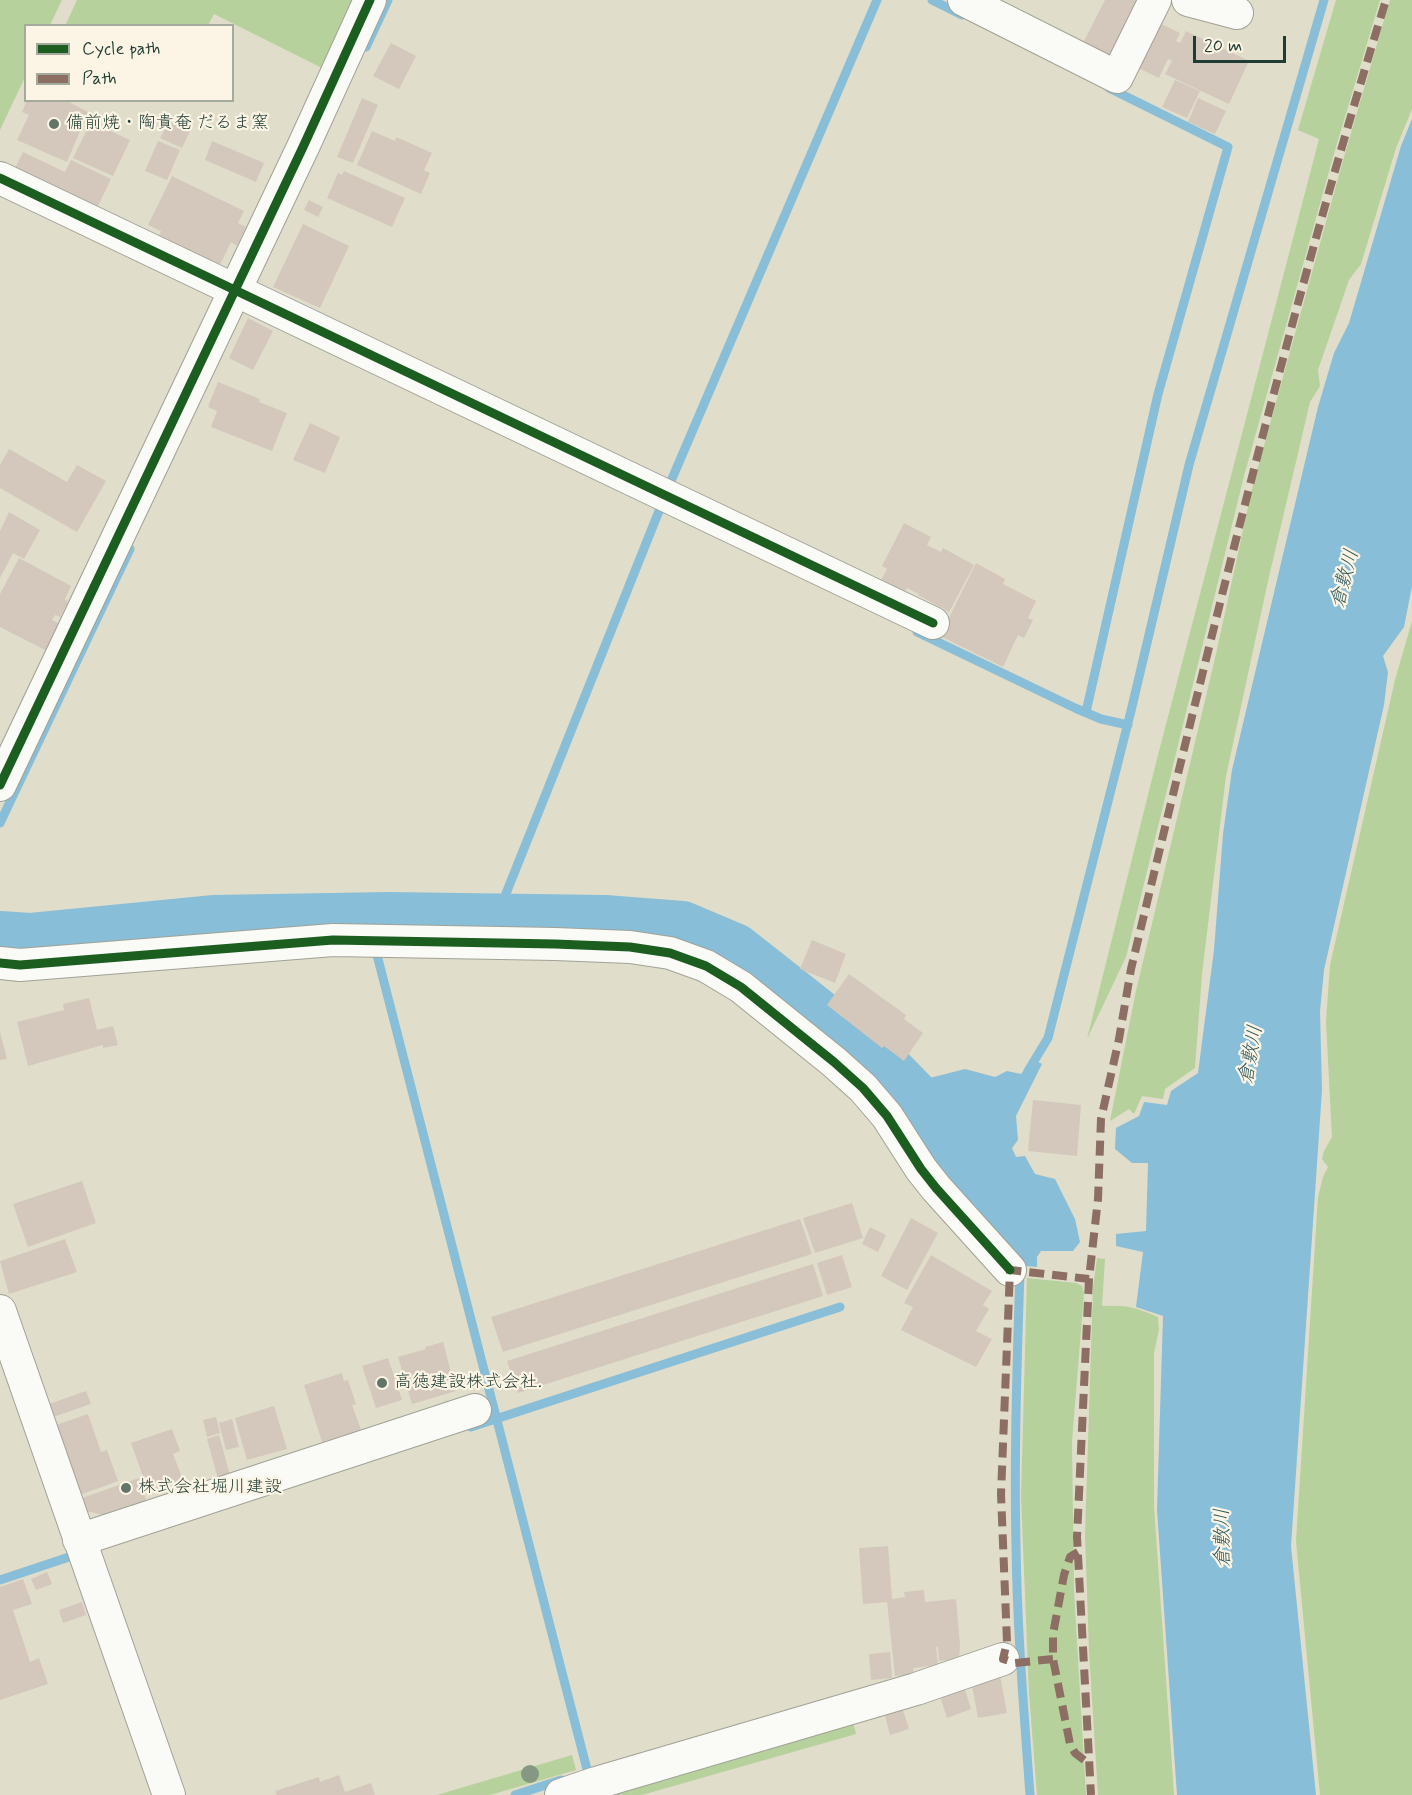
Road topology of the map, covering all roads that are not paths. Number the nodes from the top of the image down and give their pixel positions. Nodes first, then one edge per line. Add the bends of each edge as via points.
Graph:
1 (370, 0) edge
2 (964, 0) edge
3 (1155, 0) edge
4 (1188, 0) edge
5 (1237, 13) dead end
6 (0, 178) edge
7 (236, 290) junction
8 (933, 623) dead end
9 (0, 785) edge
10 (0, 963) edge
11 (1010, 1270) dead end
12 (0, 1311) edge
13 (475, 1410) dead end
14 (79, 1540) junction
15 (1003, 1659) dead end
16 (581, 1788) edge
17 (169, 1795) edge

1 - 7 street
2 - 3 street via 1117,77
4 - 5 street
6 - 7 street
7 - 8 street
7 - 9 street
10 - 11 street via 20,965 272,944 373,941 630,947 670,953 706,966 741,987 863,1088 936,1188
12 - 14 street
13 - 14 street
14 - 17 street
15 - 16 street via 916,1689

